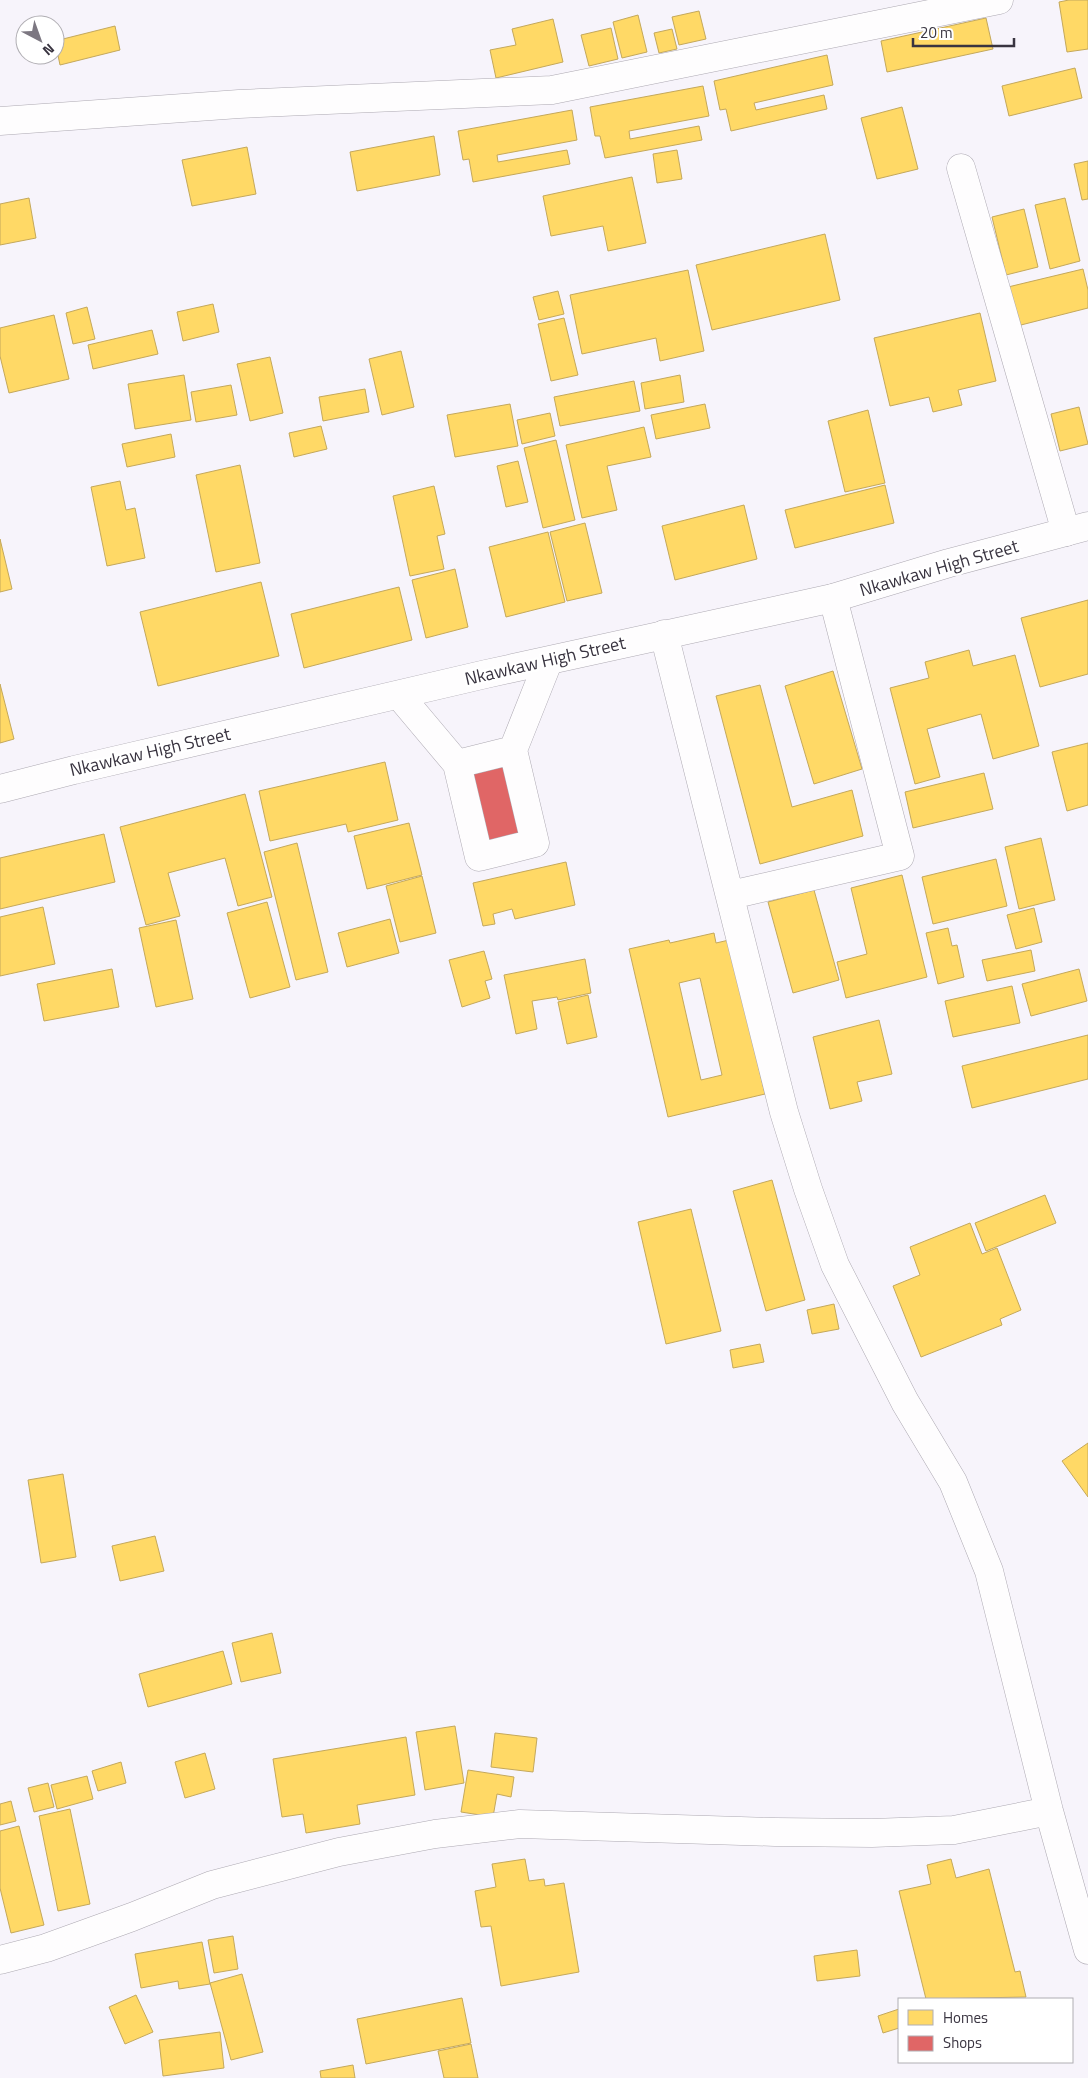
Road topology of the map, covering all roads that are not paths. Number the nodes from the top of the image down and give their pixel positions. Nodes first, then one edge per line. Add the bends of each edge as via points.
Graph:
1 (999, 0) edge
2 (0, 120) edge
3 (960, 168) dead end
4 (1077, 529) edge
5 (833, 598) junction
6 (664, 634) junction
7 (548, 662) junction
8 (399, 695) junction
9 (512, 750) junction
10 (457, 764) junction
11 (0, 789) edge
12 (731, 895) junction
13 (1049, 1812) junction
14 (1078, 1875) edge
15 (1088, 1950) edge
16 (0, 1960) edge

1 - 2 street via 552,90 239,104
3 - 4 street
4 - 5 street, Nkawkaw High Street
5 - 6 street, Nkawkaw High Street
5 - 12 street via 900,856
6 - 7 street, Nkawkaw High Street
6 - 12 street
7 - 8 street, Nkawkaw High Street
7 - 9 street
8 - 10 street
8 - 11 street, Nkawkaw High Street
9 - 10 street
9 - 10 street via 535,843 479,857
12 - 13 street via 784,1112 808,1189 835,1265 905,1402 953,1482 989,1570
13 - 14 street
13 - 16 street via 954,1830 872,1833 520,1824 435,1834 339,1852 212,1885 46,1948
14 - 15 street

